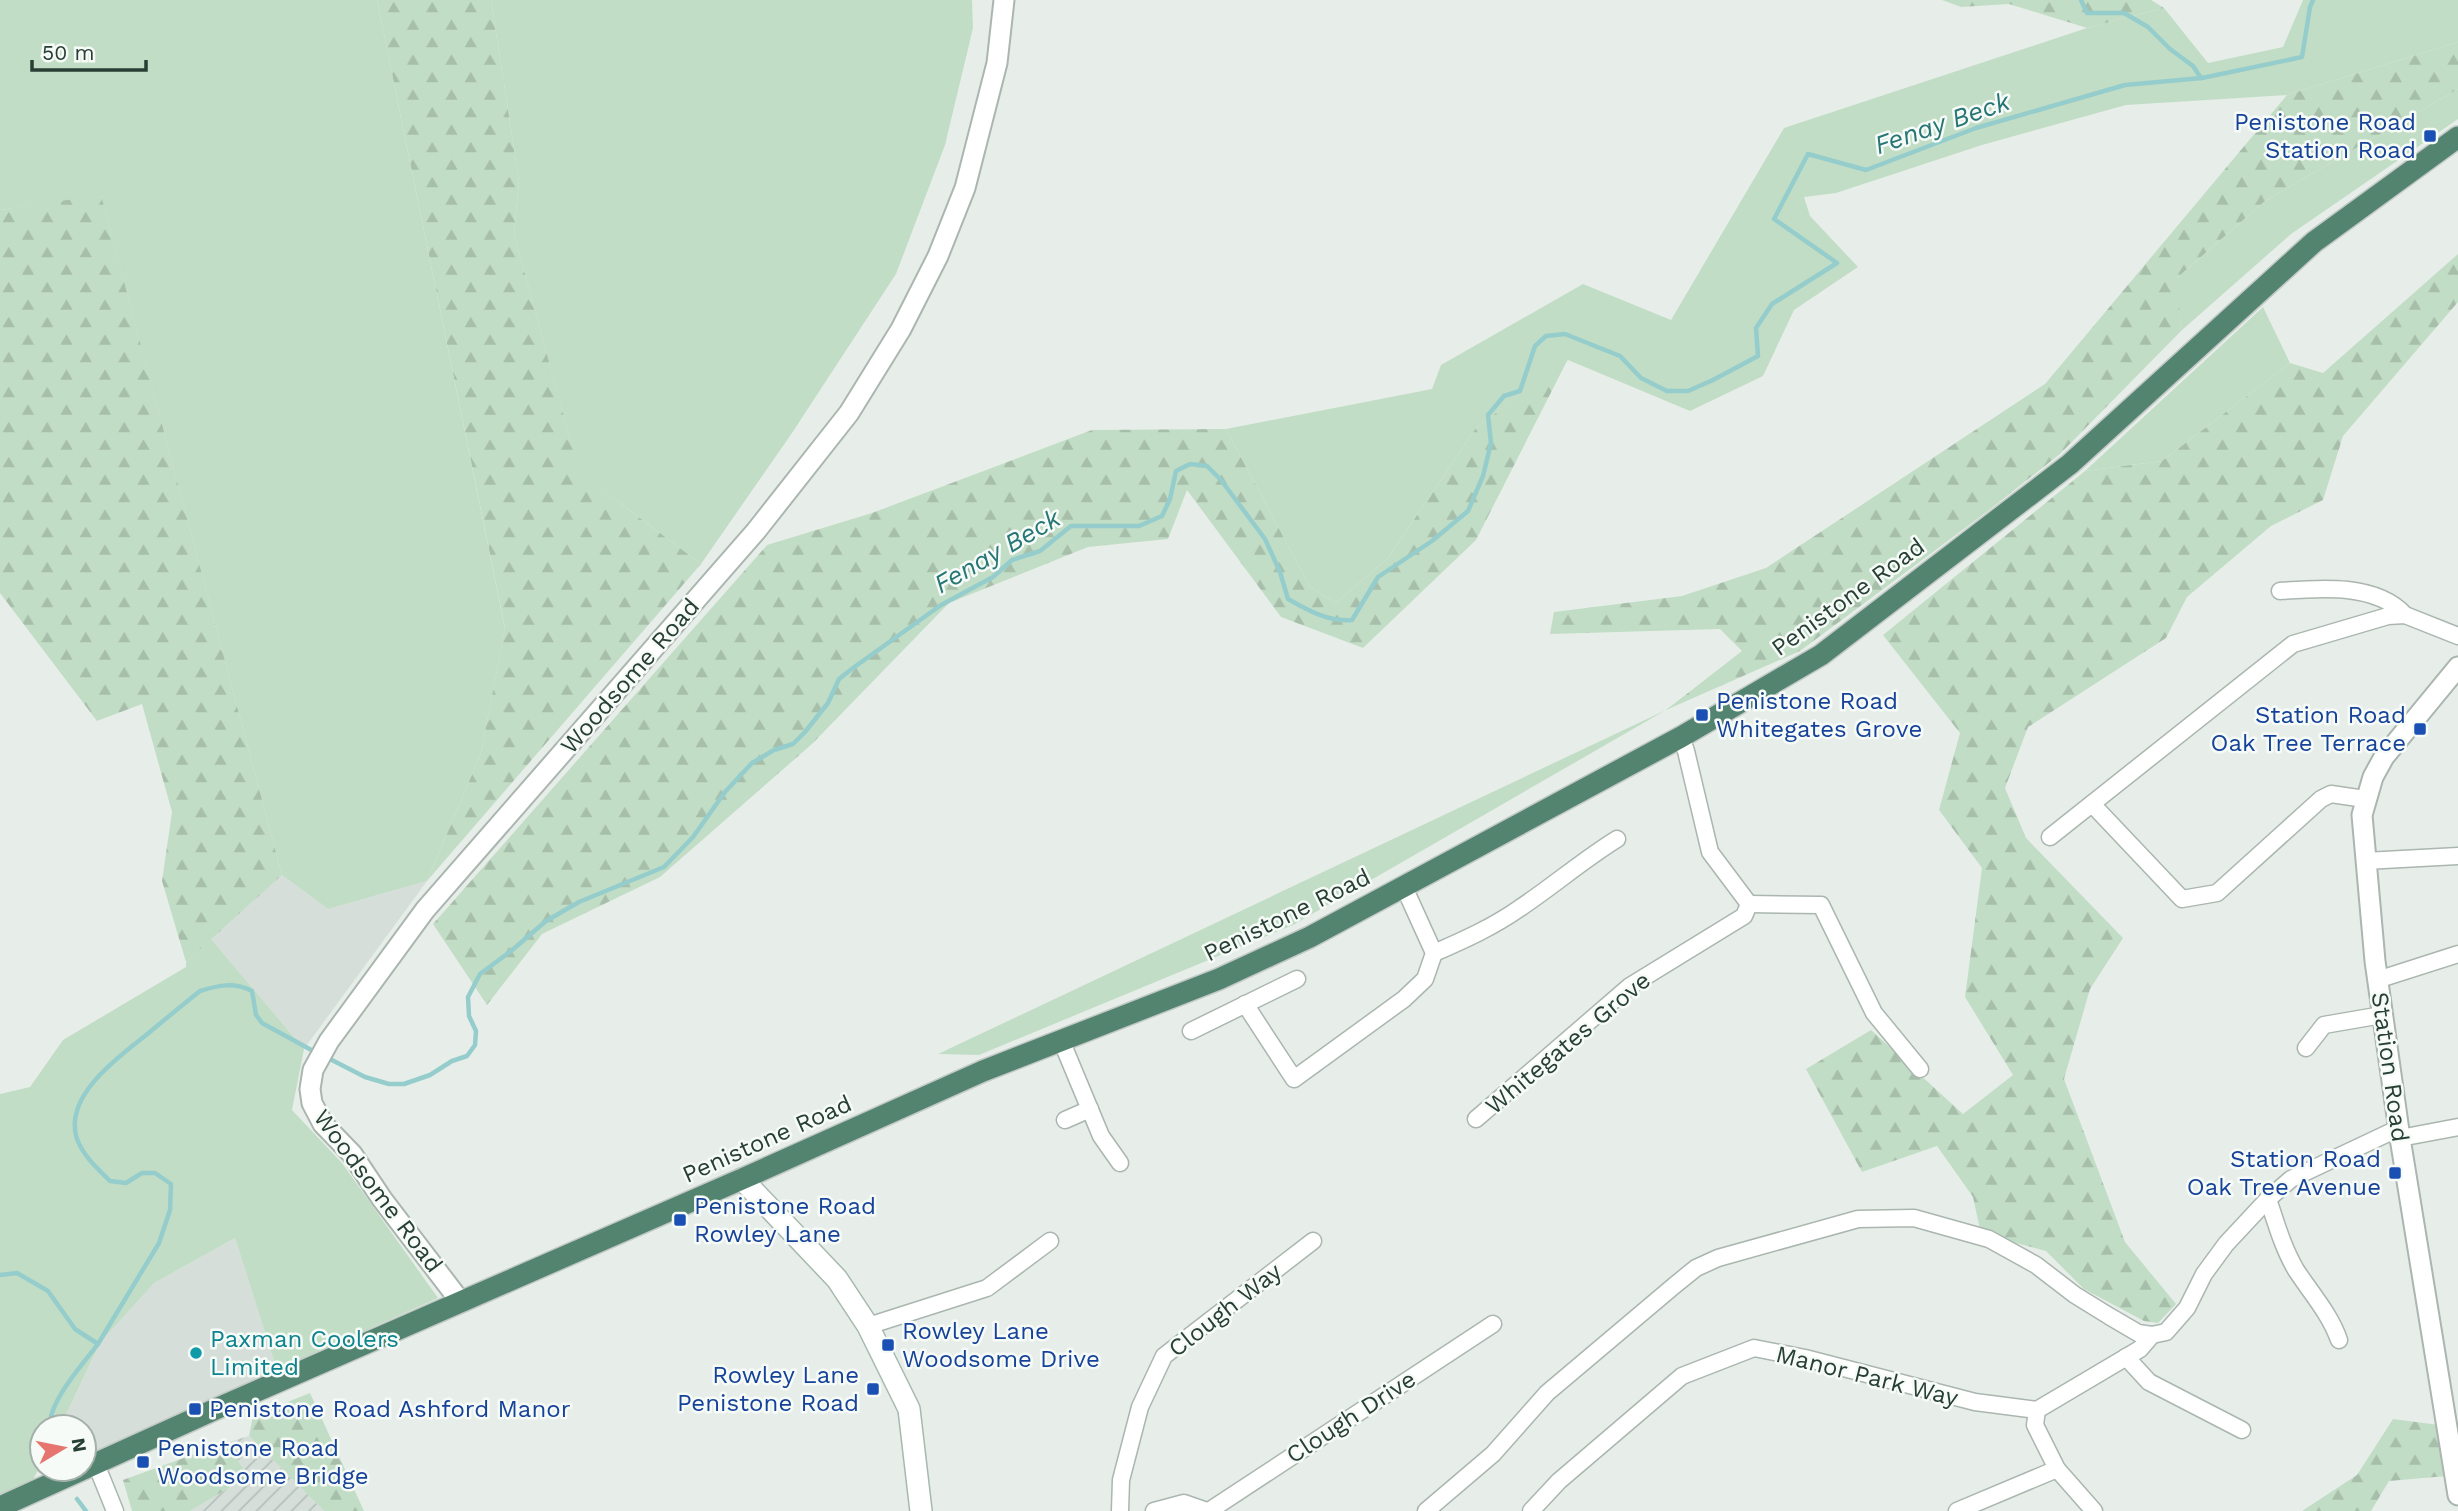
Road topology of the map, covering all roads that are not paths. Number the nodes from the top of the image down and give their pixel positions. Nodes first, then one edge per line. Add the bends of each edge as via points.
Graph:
1 (1004, 0) edge
2 (2458, 137) edge
3 (2280, 591) dead end
4 (2405, 615) junction
5 (2458, 636) edge
6 (2458, 667) edge
7 (1681, 737) junction
8 (2365, 799) junction
9 (2092, 804) junction
10 (2050, 837) dead end
11 (1616, 839) dead end
12 (2458, 856) edge
13 (2365, 861) junction
14 (1404, 887) junction
15 (1749, 904) junction
16 (1434, 953) junction
17 (2458, 954) edge
18 (1297, 979) dead end
19 (2377, 980) junction
20 (1245, 1004) junction
21 (2382, 1015) junction
22 (1191, 1031) dead end
23 (1061, 1040) junction
24 (2306, 1048) dead end
25 (1920, 1069) dead end
26 (1090, 1110) junction
27 (1476, 1119) dead end
28 (1065, 1120) dead end
29 (2458, 1128) edge
30 (2399, 1133) junction
31 (1120, 1163) dead end
32 (742, 1180) junction
33 (2268, 1199) junction
34 (1050, 1241) dead end
35 (1313, 1241) dead end
36 (460, 1301) junction
37 (1493, 1324) dead end
38 (868, 1326) junction
39 (2152, 1335) junction
40 (2339, 1340) dead end
41 (2126, 1357) junction
42 (2037, 1410) junction
43 (2242, 1430) dead end
44 (98, 1463) edge
45 (98, 1469) edge
46 (2057, 1469) junction
47 (54, 1483) edge
48 (2458, 1495) edge
49 (0, 1507) edge
50 (115, 1511) edge
51 (921, 1511) edge
52 (1121, 1511) edge
53 (1154, 1511) edge
54 (1208, 1511) edge
55 (1426, 1511) edge
56 (1531, 1511) edge
57 (1957, 1511) edge
58 (2094, 1511) edge

1 - 36 street, Woodsome Road via 997,63 965,188 938,256 901,329 849,413 756,531 425,909 313,1070 312,1103 323,1124 352,1154
2 - 7 highway, Penistone Road via 2314,243 2059,472 1821,655
3 - 4 street via 2312,588 2376,596
4 - 5 street
4 - 9 street via 2371,620 2293,644
6 - 8 street, Station Road via 2385,757
7 - 14 highway, Penistone Road
7 - 15 street via 1710,852
8 - 9 street via 2332,794 2321,799 2217,893 2182,899
8 - 13 street, Station Road
9 - 10 street
11 - 16 street via 1521,908
12 - 13 street
13 - 19 street, Station Road
14 - 16 street
14 - 23 highway, Penistone Road via 1219,979
15 - 25 street via 1821,905 1874,1013
15 - 27 street, Whitegates Grove via 1744,916 1630,986
16 - 20 street via 1424,979 1404,999 1294,1079
17 - 19 street
18 - 20 street
19 - 21 street, Station Road
20 - 22 street
21 - 24 street via 2324,1025
21 - 30 street, Station Road
23 - 26 street
23 - 32 highway, Penistone Road
26 - 28 street
26 - 31 street
29 - 30 street
30 - 33 street via 2291,1179
30 - 48 street, Station Road
32 - 36 highway, Penistone Road
32 - 38 main road via 837,1279
33 - 39 street via 2226,1244 2187,1308 2166,1332
33 - 40 street via 2295,1268
34 - 38 street via 987,1288
35 - 52 street, Clough Way via 1164,1356 1140,1407 1121,1480
36 - 44 highway, Penistone Road
37 - 54 street, Clough Drive
38 - 51 main road via 909,1409
39 - 41 street
39 - 55 street via 2138,1333 2109,1316 1989,1239 1914,1218 1857,1219 1696,1268 1547,1393 1493,1454
41 - 42 street
41 - 43 street via 2150,1382
42 - 46 street via 2035,1425
42 - 56 street, Manor Park Way via 1975,1402 1805,1357 1754,1349 1682,1376 1559,1481
45 - 50 street
46 - 57 street
46 - 58 street
47 - 49 highway, Penistone Road
53 - 54 street via 1184,1503

